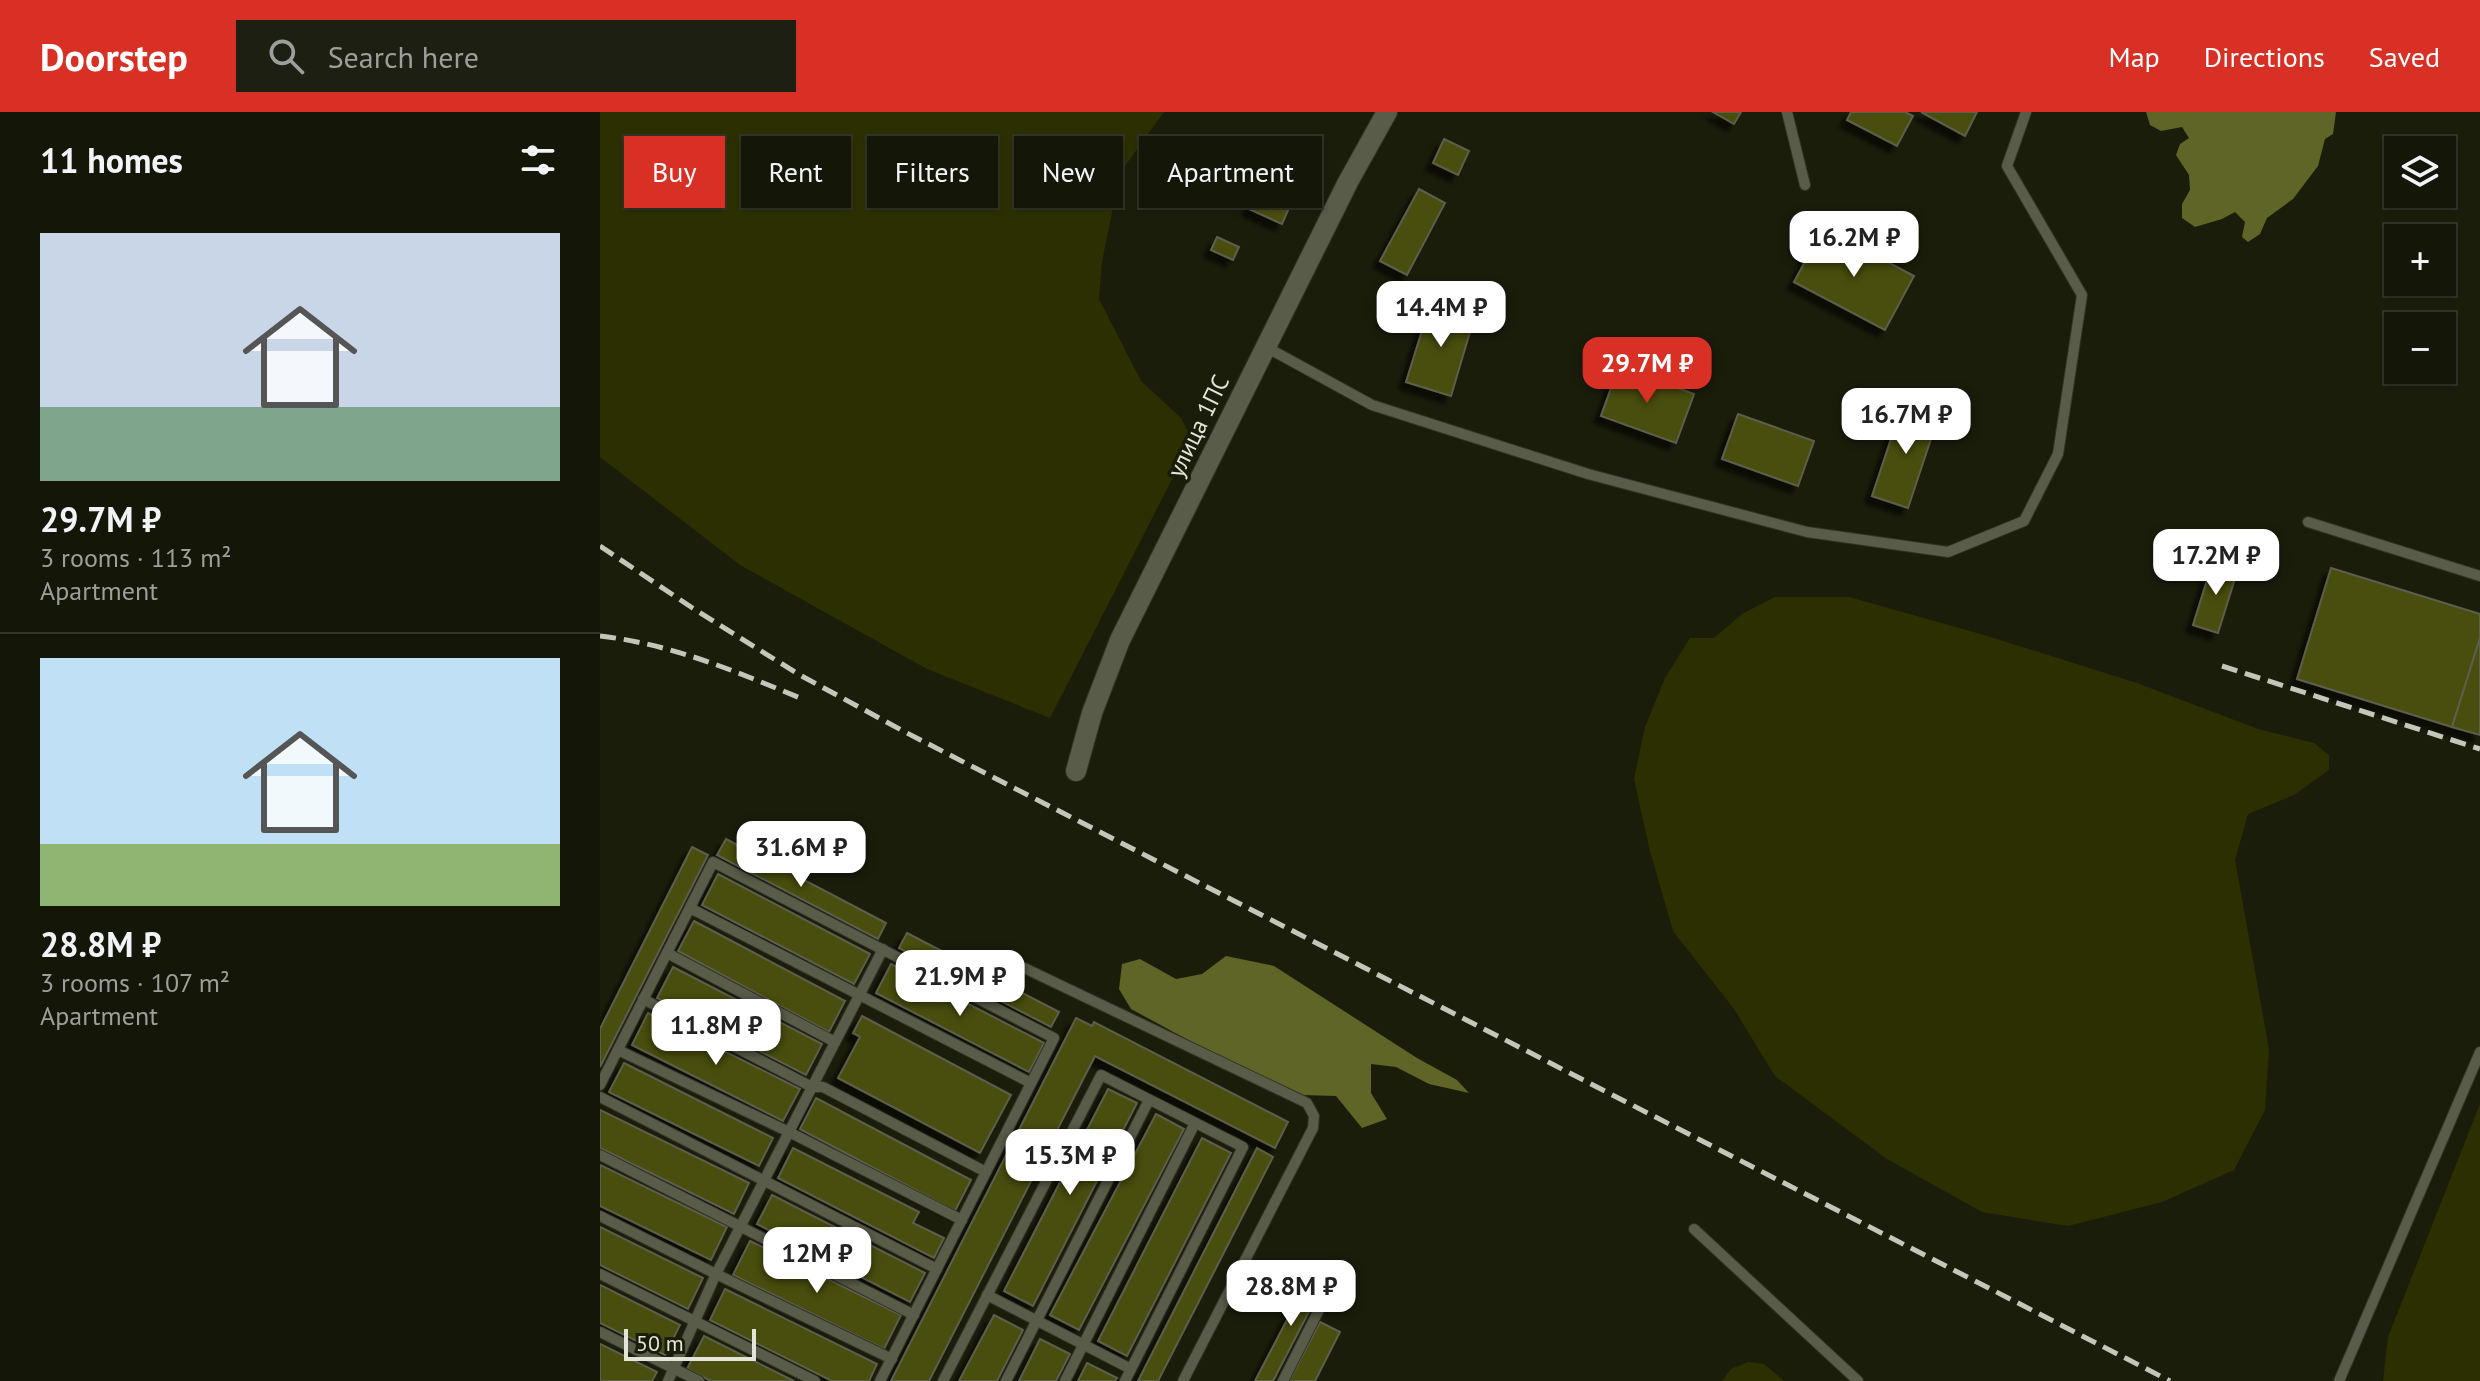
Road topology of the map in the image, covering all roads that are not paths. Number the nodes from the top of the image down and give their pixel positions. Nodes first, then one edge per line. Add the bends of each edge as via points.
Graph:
1 (1387, 112) edge
2 (1787, 112) edge
3 (2026, 112) edge
4 (1805, 185) dead end
5 (1266, 347) junction
6 (2308, 522) dead end
7 (2480, 576) edge
8 (1076, 771) dead end
9 (690, 908) junction
10 (883, 949) junction
11 (667, 953) junction
12 (1018, 965) dead end
13 (859, 995) junction
14 (643, 999) junction
15 (835, 1042) junction
16 (618, 1050) junction
17 (2480, 1052) edge
18 (1031, 1083) junction
19 (600, 1085) edge
20 (812, 1087) junction
21 (600, 1097) edge
22 (1149, 1100) junction
23 (1195, 1123) junction
24 (789, 1132) junction
25 (600, 1155) edge
26 (986, 1172) junction
27 (765, 1179) junction
28 (600, 1216) edge
29 (962, 1220) junction
30 (741, 1226) junction
31 (1694, 1229) dead end
32 (937, 1269) junction
33 (600, 1274) edge
34 (716, 1274) junction
35 (1331, 1286) dead end
36 (987, 1295) junction
37 (914, 1315) junction
38 (1038, 1321) junction
39 (695, 1323) junction
40 (600, 1332) edge
41 (1083, 1344) junction
42 (892, 1359) junction
43 (674, 1369) junction
44 (1131, 1369) junction
45 (668, 1381) edge
46 (699, 1381) edge
47 (815, 1381) edge
48 (880, 1381) edge
49 (943, 1381) edge
50 (1006, 1381) edge
51 (1065, 1381) edge
52 (1125, 1381) edge
53 (1183, 1381) edge
54 (1283, 1381) edge
55 (1858, 1381) edge
56 (2339, 1381) edge

1 - 5 street, улица 1ПС
2 - 4 lane
3 - 5 lane via 2007,166 2082,295 2058,454 2024,521 1948,552 1807,532 1588,474 1372,405
5 - 8 street, улица 1ПС via 1120,640
6 - 7 lane
9 - 10 lane via 713,862
9 - 11 lane
9 - 13 lane
10 - 13 lane
10 - 18 lane via 1054,1038
11 - 14 lane
11 - 15 lane
12 - 53 lane via 1307,1103 1314,1116 1313,1128
13 - 15 lane
13 - 18 lane
14 - 16 lane
14 - 20 lane
15 - 20 lane
16 - 19 lane
16 - 24 lane
17 - 56 lane
18 - 26 lane
20 - 24 lane
20 - 26 lane via 823,1087
21 - 27 lane
22 - 23 lane
22 - 36 lane via 1101,1075
22 - 38 lane
23 - 41 lane
23 - 44 lane via 1243,1147
24 - 27 lane
24 - 29 lane
25 - 30 lane
26 - 29 lane
27 - 30 lane
27 - 32 lane
28 - 34 lane
29 - 32 lane
30 - 34 lane
30 - 37 lane
31 - 55 lane
32 - 37 lane
33 - 39 lane
34 - 39 lane
34 - 42 lane
35 - 54 lane
36 - 38 lane
36 - 49 lane
37 - 42 lane
38 - 41 lane
38 - 50 lane
39 - 43 lane
39 - 47 lane
40 - 43 lane
41 - 44 lane
41 - 51 lane
42 - 48 lane
43 - 45 lane
43 - 46 lane
44 - 52 lane

